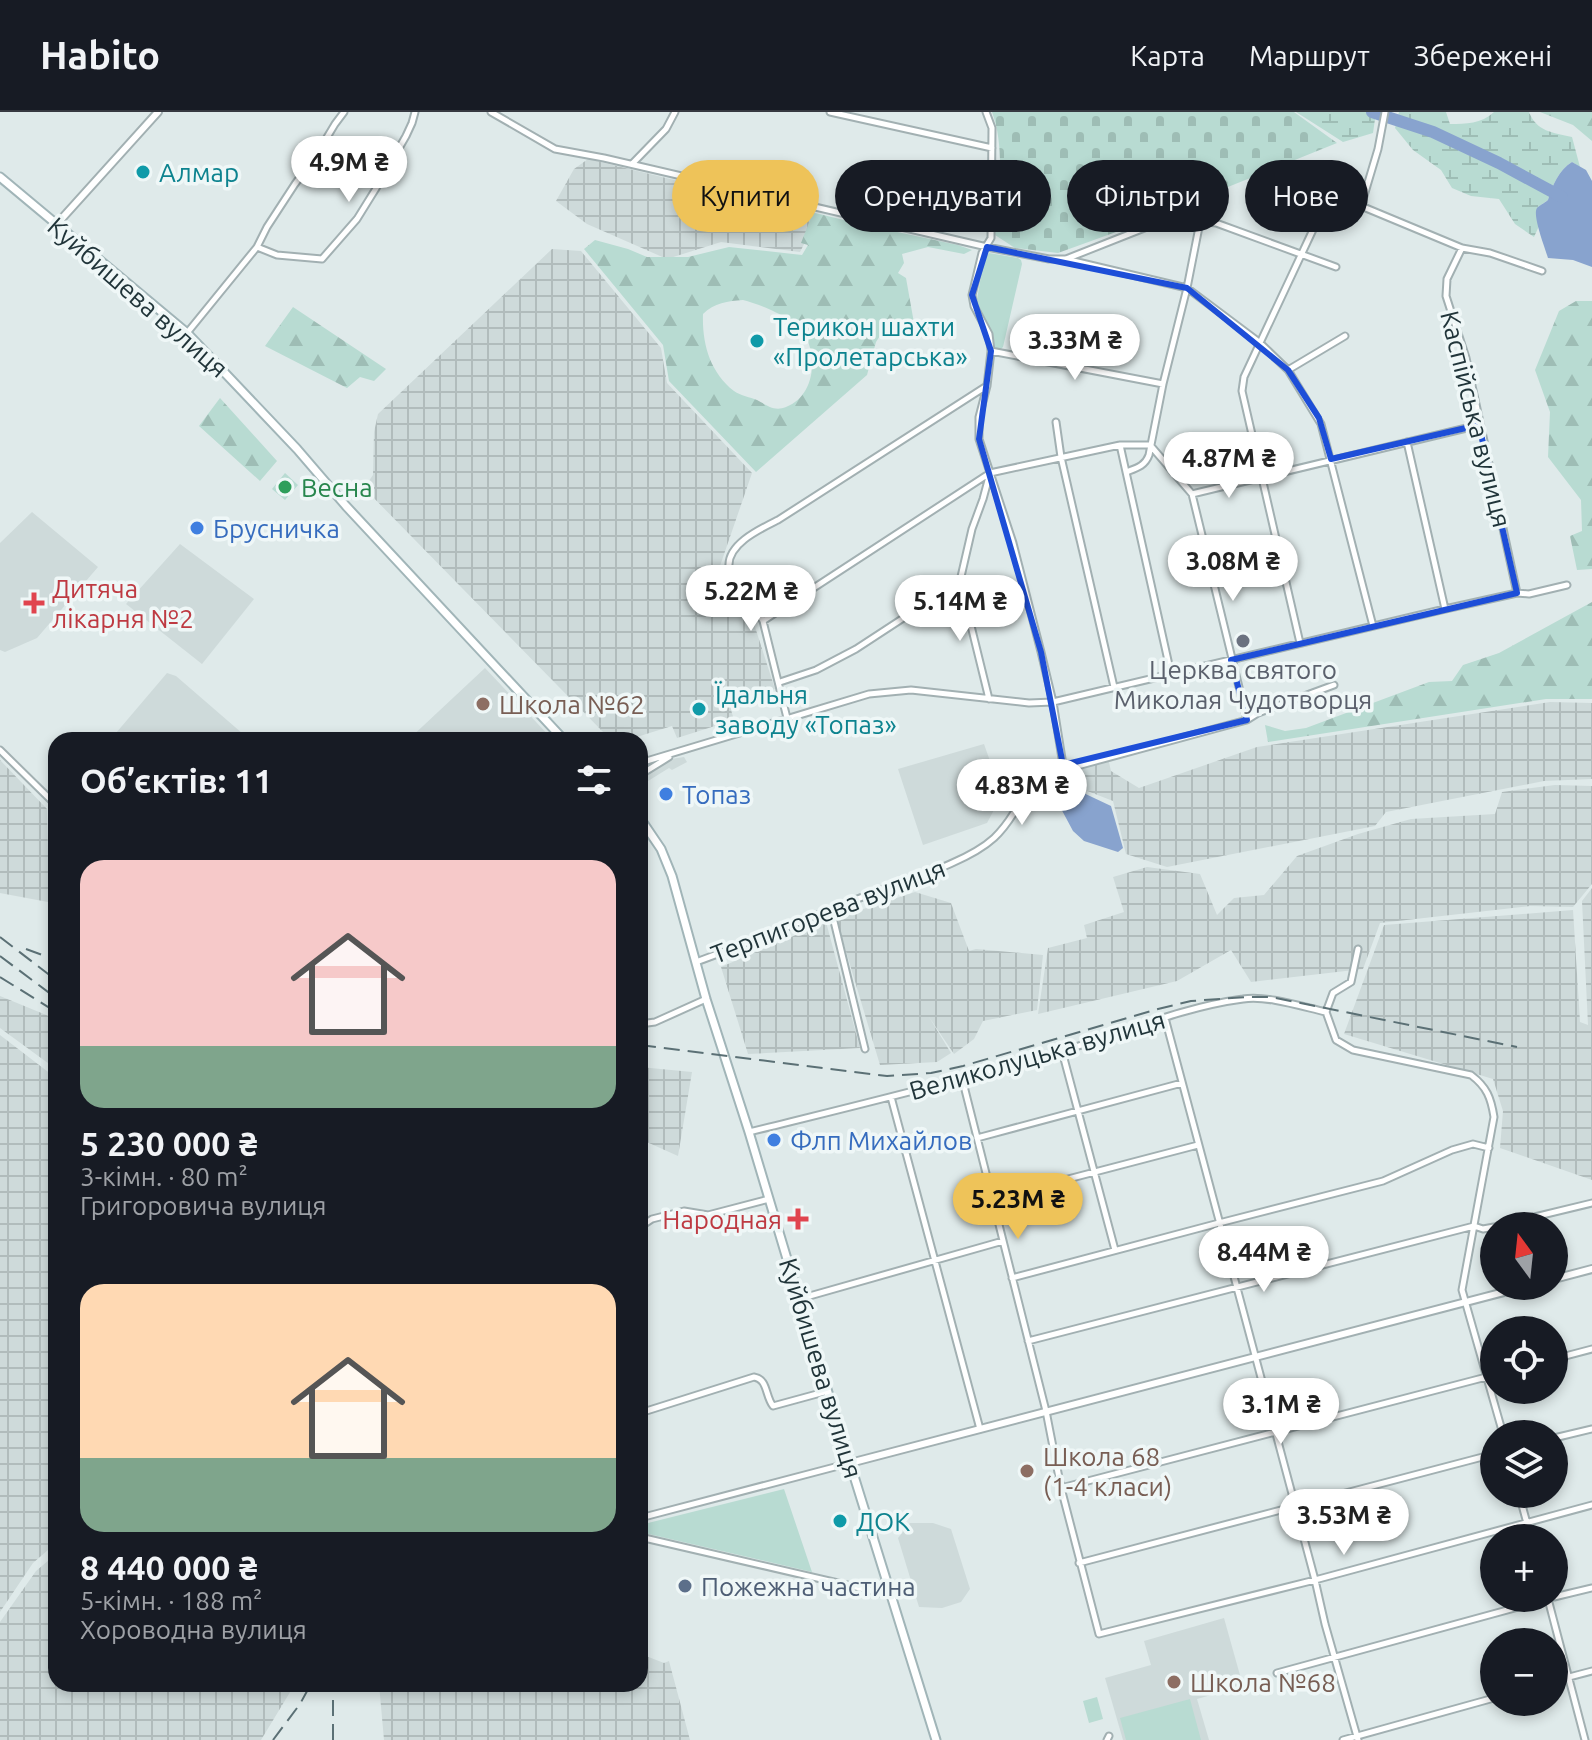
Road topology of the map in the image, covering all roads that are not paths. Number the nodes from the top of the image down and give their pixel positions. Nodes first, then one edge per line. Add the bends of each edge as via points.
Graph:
1 (158, 112) edge
2 (344, 112) edge
3 (415, 112) edge
4 (491, 112) edge
5 (675, 112) edge
6 (830, 112) edge
7 (986, 112) edge
8 (1385, 112) edge
9 (992, 148) junction
10 (631, 165) junction
11 (0, 177) edge
12 (1368, 191) edge
13 (1368, 210) edge
14 (56, 225) junction
15 (1229, 228) edge
16 (1134, 232) edge
17 (1198, 232) edge
18 (1312, 232) edge
19 (257, 247) junction
20 (987, 247) junction
21 (1462, 248) junction
22 (1301, 254) junction
23 (1065, 259) junction
24 (1336, 267) dead end
25 (1542, 271) dead end
26 (1187, 288) junction
27 (187, 333) junction
28 (1345, 336) dead end
29 (1259, 342) junction
30 (991, 351) junction
31 (1288, 370) junction
32 (1163, 384) junction
33 (987, 386) junction
34 (1056, 422) dead end
35 (1479, 425) junction
36 (1407, 442) junction
37 (1120, 445) junction
38 (1150, 445) junction
39 (1061, 457) junction
40 (1331, 459) junction
41 (1126, 472) junction
42 (990, 473) junction
43 (1263, 476) junction
44 (1192, 494) junction
45 (960, 581) junction
46 (1567, 585) dead end
47 (1517, 593) junction
48 (1445, 609) junction
49 (763, 621) junction
50 (1373, 626) junction
51 (1300, 643) junction
52 (1231, 660) junction
53 (1171, 674) junction
54 (780, 682) junction
55 (1334, 685) dead end
56 (1114, 687) junction
57 (989, 699) junction
58 (1053, 702) junction
59 (787, 718) junction
60 (1247, 720) junction
61 (557, 732) edge
62 (0, 750) edge
63 (677, 753) junction
64 (648, 761) edge
65 (1063, 765) junction
66 (648, 770) edge
67 (48, 797) edge
68 (648, 830) edge
69 (831, 909) junction
70 (1358, 949) dead end
71 (696, 962) junction
72 (706, 999) junction
73 (1326, 1012) junction
74 (1165, 1018) junction
75 (648, 1023) edge
76 (865, 1049) dead end
77 (1062, 1051) junction
78 (962, 1078) junction
79 (1182, 1083) junction
80 (891, 1097) junction
81 (1078, 1111) junction
82 (749, 1132) junction
83 (977, 1138) junction
84 (1198, 1145) junction
85 (1489, 1148) junction
86 (1094, 1172) junction
87 (770, 1199) junction
88 (992, 1199) junction
89 (1592, 1203) edge
90 (1554, 1212) edge
91 (648, 1222) edge
92 (1219, 1223) junction
93 (1474, 1226) junction
94 (1480, 1228) edge
95 (1003, 1241) junction
96 (1115, 1250) junction
97 (934, 1260) junction
98 (1592, 1269) edge
99 (1568, 1275) edge
100 (1012, 1278) junction
101 (1236, 1287) junction
102 (1480, 1298) edge
103 (799, 1299) junction
104 (1466, 1302) junction
105 (1028, 1341) junction
106 (1480, 1345) edge
107 (1592, 1349) edge
108 (1568, 1355) edge
109 (1255, 1357) junction
110 (1480, 1379) edge
111 (828, 1391) junction
112 (648, 1410) edge
113 (1046, 1411) junction
114 (980, 1429) junction
115 (1592, 1429) edge
116 (1274, 1433) junction
117 (1568, 1435) edge
118 (1480, 1458) edge
119 (850, 1463) junction
120 (1061, 1488) junction
121 (1592, 1505) edge
122 (1295, 1506) junction
123 (1523, 1508) edge
124 (648, 1516) edge
125 (1527, 1522) junction
126 (648, 1539) edge
127 (1079, 1563) junction
128 (1315, 1580) junction
129 (1592, 1588) edge
130 (1568, 1594) edge
131 (890, 1595) junction
132 (1499, 1612) edge
133 (1336, 1657) junction
134 (1592, 1671) edge
135 (1277, 1673) dead end
136 (1568, 1677) edge
137 (1568, 1680) edge
138 (1480, 1702) edge
139 (1358, 1738) edge
140 (936, 1740) edge
141 (1343, 1740) edge
142 (1585, 1740) edge

1 - 14 street
2 - 19 street
3 - 19 street via 357,219 322,259 277,255
4 - 10 street via 555,149
5 - 10 street
6 - 9 street
7 - 9 street
8 - 12 street
9 - 20 street
10 - 20 street
11 - 14 main road, Куйбишева вулиця
13 - 21 street
14 - 27 main road, Куйбишева вулиця
15 - 22 street
16 - 23 street
17 - 26 street
18 - 22 street
19 - 27 street
20 - 23 street
20 - 30 street via 972,295
21 - 25 street
21 - 35 street, Каспійська вулиця via 1447,279 1446,296 1466,358
22 - 24 street
22 - 29 street
23 - 26 street
26 - 29 street
26 - 32 street
27 - 61 main road, Куйбишева вулиця
28 - 31 street
29 - 31 street
29 - 43 street via 1242,391
30 - 32 street
30 - 33 street
31 - 40 street via 1319,418
32 - 38 street
33 - 42 street via 979,439
33 - 49 street via 747,536 729,556 729,567
34 - 39 street
35 - 36 street
35 - 47 street, Каспійська вулиця
36 - 40 street
36 - 48 street
37 - 38 street
37 - 39 street
37 - 41 street
38 - 41 street via 1147,461
38 - 44 street
39 - 42 street
39 - 56 street
40 - 43 street
40 - 50 street
41 - 53 street
42 - 45 street
42 - 49 street
42 - 58 street
43 - 44 street
43 - 51 street
44 - 52 street
45 - 54 street via 856,649
45 - 57 street
46 - 47 street
47 - 48 street
48 - 50 street
49 - 54 street
50 - 51 street
51 - 52 street
52 - 53 street
52 - 60 street
53 - 56 street
54 - 59 street
55 - 60 street, Терпигорева вулиця
56 - 58 street
57 - 58 street
57 - 59 street via 911,690 869,694
58 - 65 street
59 - 63 street
60 - 65 street, Терпигорева вулиця via 1081,765
62 - 67 street
63 - 64 street
63 - 66 street
65 - 69 street, Терпигорева вулиця via 1036,772 1014,814 983,847
68 - 71 main road, Куйбишева вулиця via 672,876
69 - 71 street, Терпигорева вулиця
69 - 76 street
70 - 73 street via 1351,982 1333,993
71 - 72 main road, Куйбишева вулиця
72 - 75 street
72 - 82 main road, Куйбишева вулиця
73 - 74 street, Великолуцька вулиця via 1246,998
73 - 85 street via 1336,1040 1353,1050 1471,1075 1492,1100
74 - 77 street, Великолуцька вулиця
74 - 79 street
77 - 78 street, Великолуцька вулиця
77 - 81 street
78 - 80 street, Великолуцька вулиця
78 - 83 street
79 - 81 street
79 - 84 street
80 - 82 street, Великолуцька вулиця
80 - 97 street
81 - 83 street
81 - 86 street
82 - 87 main road, Куйбишева вулиця
83 - 88 street
84 - 86 street
84 - 92 street
85 - 92 street via 1473,1144 1383,1181
85 - 93 street
86 - 88 street
86 - 96 street
87 - 91 street via 708,1215 684,1211
87 - 103 main road, Куйбишева вулиця
88 - 95 street
89 - 90 street
92 - 96 street
92 - 101 street
93 - 94 street
93 - 101 street
93 - 104 street via 1462,1290
95 - 97 street
95 - 100 street
96 - 100 street
97 - 103 street
97 - 114 street
98 - 99 street
100 - 105 street
101 - 105 street
101 - 109 street
102 - 104 street
103 - 111 main road, Куйбишева вулиця
104 - 106 street
104 - 109 street
105 - 113 street
107 - 108 street
109 - 113 street
109 - 116 street
110 - 116 street
111 - 112 street via 773,1406 761,1378 754,1377
111 - 119 main road, Куйбишева вулиця
113 - 114 street
113 - 120 street
114 - 119 street
115 - 117 street
116 - 120 street
116 - 122 street
118 - 122 street
119 - 124 street
119 - 131 main road, Куйбишева вулиця
120 - 127 street
121 - 125 street
122 - 127 street
122 - 128 street
123 - 125 street
125 - 128 street
126 - 131 street
127 - 128 street via 1099,1634
128 - 133 street
129 - 130 street
131 - 140 main road, Куйбишева вулиця
132 - 133 street
133 - 135 street
133 - 139 street
134 - 136 street
137 - 142 street
138 - 139 street
139 - 141 street

